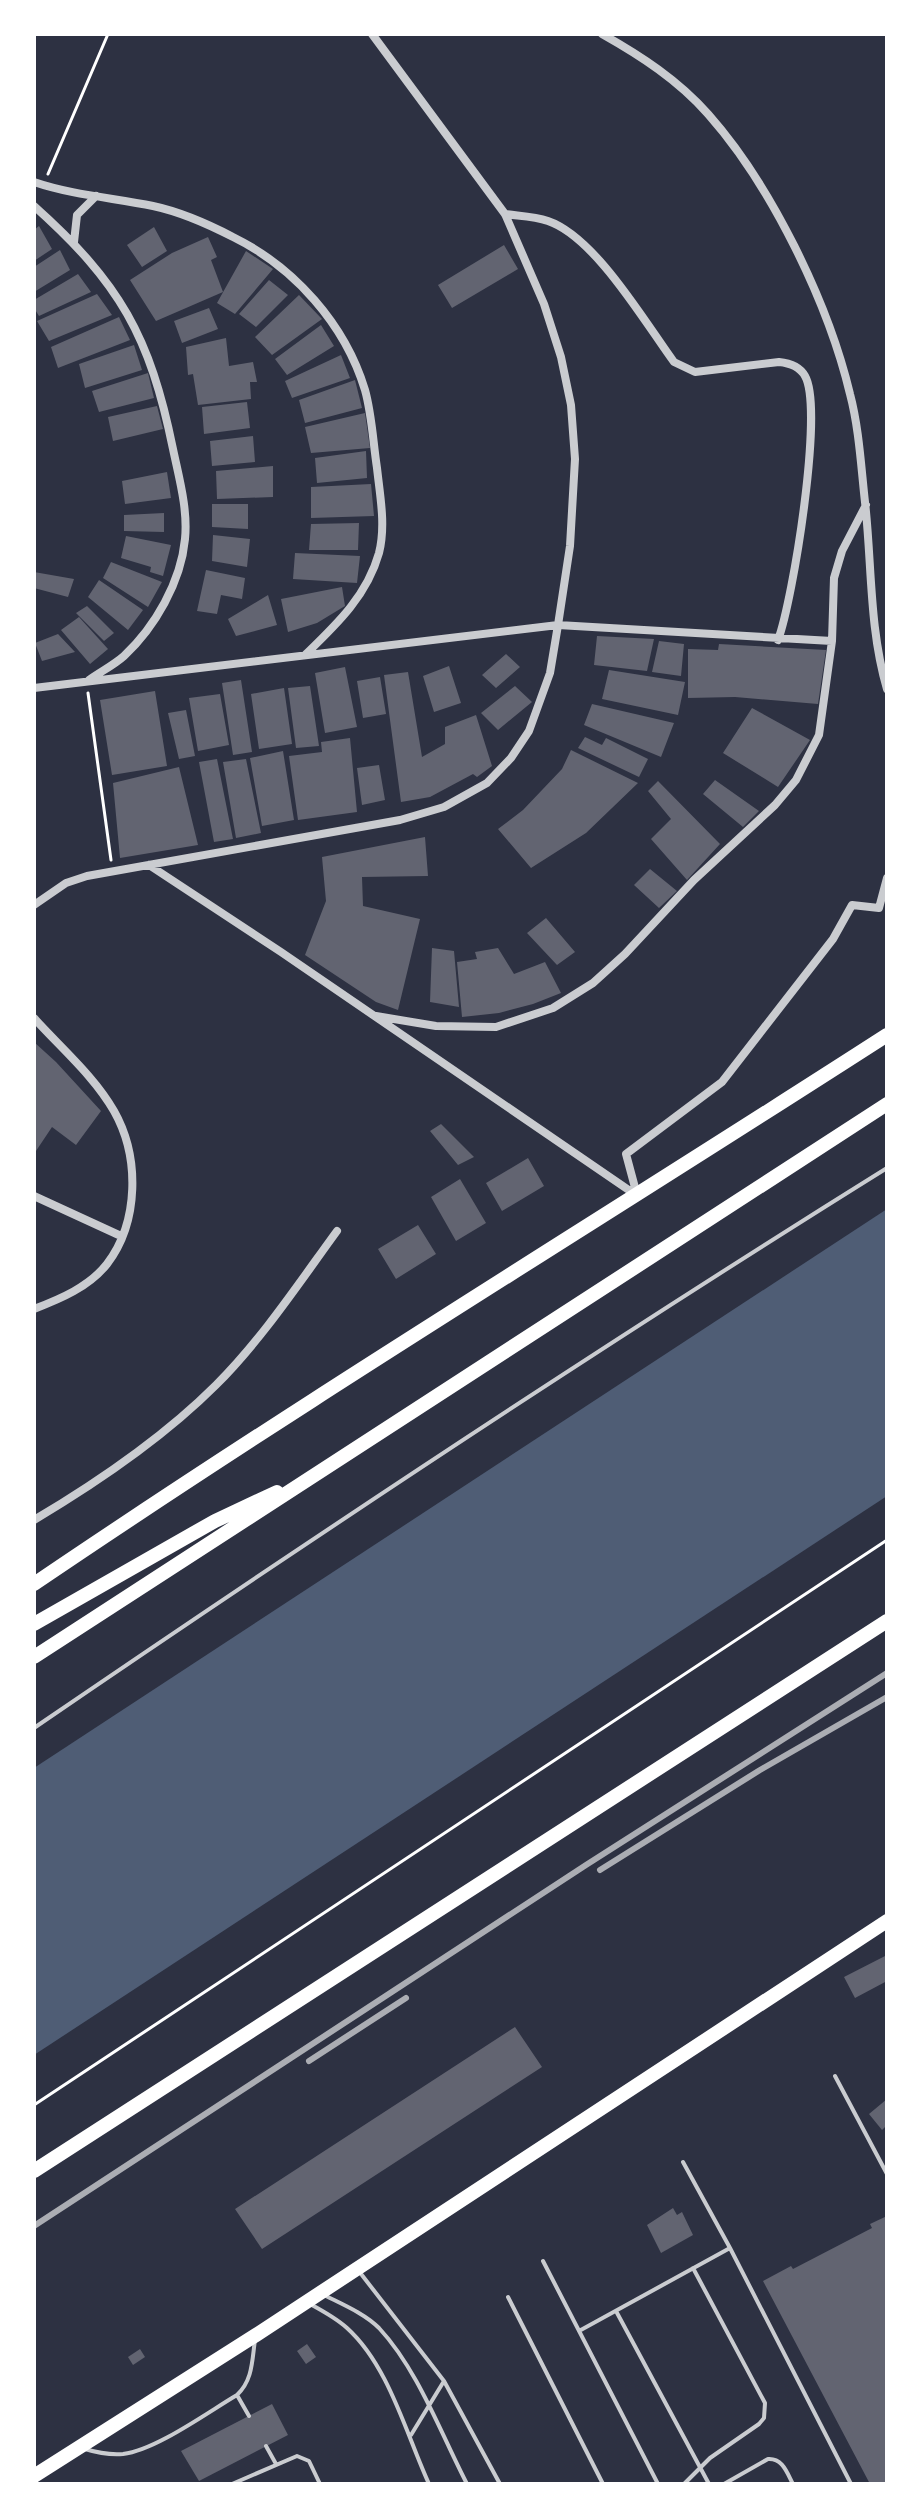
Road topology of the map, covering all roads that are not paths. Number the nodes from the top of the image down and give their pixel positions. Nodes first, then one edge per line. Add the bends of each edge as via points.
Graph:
1 (372, 34) edge
2 (602, 34) edge
3 (38, 184) edge
4 (96, 196) junction
5 (34, 206) edge
6 (505, 214) junction
7 (74, 242) junction
8 (866, 505) junction
9 (558, 625) junction
10 (778, 640) junction
11 (832, 641) junction
12 (304, 657) junction
13 (86, 682) junction
14 (34, 688) edge
15 (887, 689) edge
16 (149, 865) junction
17 (887, 878) edge
18 (34, 905) edge
19 (376, 1016) junction
20 (34, 1018) edge
21 (887, 1035) edge
22 (887, 1104) edge
23 (887, 1168) edge
24 (637, 1195) junction
25 (34, 1196) edge
26 (337, 1231) dead end
27 (121, 1236) junction
28 (34, 1309) edge
29 (325, 1470) junction
30 (34, 1520) edge
31 (34, 1584) edge
32 (887, 1621) edge
33 (34, 1624) edge
34 (34, 1657) edge
35 (34, 1728) edge
36 (887, 1921) edge
37 (835, 2076) dead end
38 (683, 2162) dead end
39 (34, 2171) edge
40 (887, 2174) edge
41 (730, 2248) junction
42 (543, 2261) dead end
43 (693, 2268) junction
44 (357, 2269) junction
45 (320, 2292) junction
46 (508, 2297) dead end
47 (306, 2301) junction
48 (616, 2311) junction
49 (579, 2331) junction
50 (256, 2335) junction
51 (444, 2381) junction
52 (237, 2395) junction
53 (428, 2405) junction
54 (249, 2416) dead end
55 (411, 2435) junction
56 (266, 2446) dead end
57 (79, 2447) junction
58 (276, 2464) junction
59 (700, 2467) junction
60 (34, 2476) edge
61 (232, 2484) edge
62 (320, 2484) edge
63 (429, 2484) edge
64 (467, 2484) edge
65 (500, 2484) edge
66 (603, 2484) edge
67 (658, 2484) edge
68 (684, 2484) edge
69 (709, 2484) edge
70 (724, 2484) edge
71 (793, 2484) edge
72 (851, 2484) edge

1 - 6 street
2 - 8 street via 647,60 708,114 794,243 851,394
3 - 4 street
4 - 7 street via 77,215
4 - 12 street via 157,207 236,238 302,285 330,318 355,365 375,454 382,512 379,551 356,602
5 - 7 street
6 - 9 street via 544,304 571,405 575,459 570,546
6 - 10 street via 549,221 576,236 674,362 689,371 779,362 792,364 805,377 811,416 808,470 797,561
7 - 13 street via 126,310 151,361 179,478 186,537 156,617 121,658
8 - 11 street via 834,578
8 - 15 street via 877,647
9 - 10 street
9 - 12 street
9 - 16 street via 550,673 529,731 487,783 465,797 400,820
10 - 11 street
11 - 19 street via 819,735 796,780 593,983 553,1008 496,1027 436,1026
12 - 13 street
13 - 14 street
16 - 18 street via 66,883
16 - 19 street
17 - 24 street via 879,908 852,905 833,939 722,1082 626,1154
19 - 24 street
20 - 27 street via 115,1113 133,1176 131,1207
21 - 24 highway
22 - 29 highway
23 - 35 lane via 560,1376
24 - 31 highway
25 - 27 street
26 - 30 street via 216,1385 127,1459
27 - 28 street via 106,1264 77,1290
29 - 33 highway via 215,1521
29 - 34 highway
32 - 39 highway
36 - 44 highway
37 - 40 lane
38 - 41 lane
41 - 43 lane
41 - 72 lane
42 - 49 lane
43 - 48 lane
43 - 59 lane via 766,2411 759,2424
44 - 45 highway
44 - 51 lane
45 - 47 highway
45 - 53 lane via 378,2328
46 - 66 lane
47 - 50 highway
47 - 55 lane via 355,2336 373,2359
48 - 49 lane
48 - 59 lane
49 - 67 lane
50 - 52 lane via 251,2372
50 - 57 highway
51 - 53 lane
51 - 65 lane
52 - 54 lane
52 - 57 lane via 150,2446 126,2454
53 - 55 lane
53 - 64 lane
55 - 63 lane
56 - 58 lane
57 - 60 highway
58 - 61 lane
58 - 62 lane via 304,2458
59 - 68 lane
59 - 69 lane
70 - 71 lane via 774,2458

